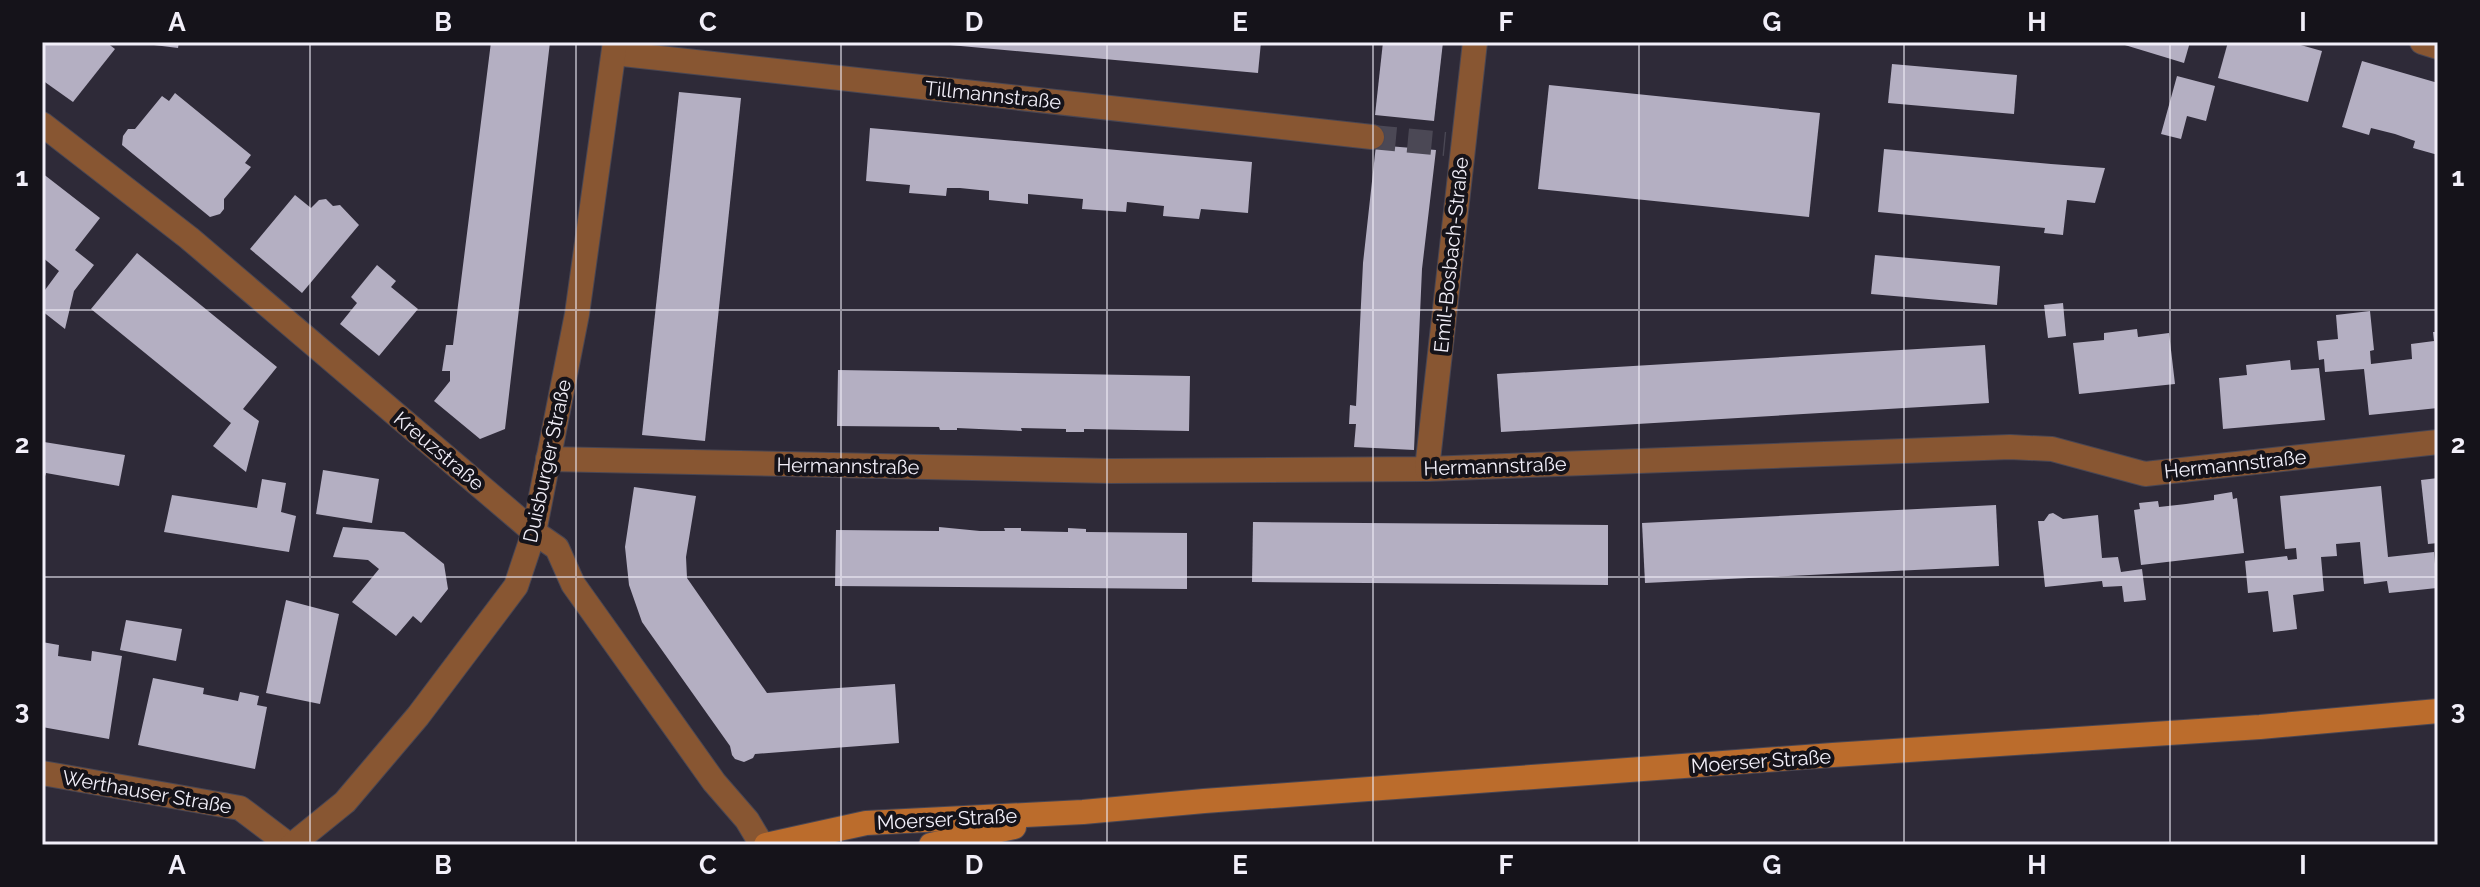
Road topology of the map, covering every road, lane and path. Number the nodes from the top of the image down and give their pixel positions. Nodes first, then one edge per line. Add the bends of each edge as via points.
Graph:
1 (1475, 42) edge
2 (2422, 42) edge
3 (615, 47) edge
4 (2438, 47) edge
5 (42, 124) edge
6 (1372, 137) tunnel mouth
7 (2438, 442) edge
8 (548, 459) junction
9 (1427, 469) junction
10 (534, 532) junction
11 (2438, 711) edge
12 (42, 773) edge
13 (1083, 812) junction
14 (290, 845) edge
15 (764, 845) edge
16 (931, 845) edge

1 - 9 street, Emil-Bosbach-Straße via 1454,145
2 - 4 street
3 - 6 street, Tillmannstraße
3 - 8 street, Duisburger Straße via 577,314
5 - 10 street, Kreuzstraße via 189,238
7 - 9 street, Hermannstraße via 2145,474 2052,449 2010,447
8 - 9 street, Hermannstraße via 1111,471
8 - 10 street, Duisburger Straße
10 - 14 street, Duisburger Straße via 516,586 418,716 345,802
10 - 15 street, Kreuzstraße via 557,548 573,584
11 - 13 main road, Moerser Straße
12 - 14 street, Werthauser Straße via 240,808
13 - 15 main road, Moerser Straße via 866,823
13 - 16 main road, Moerser Straße

